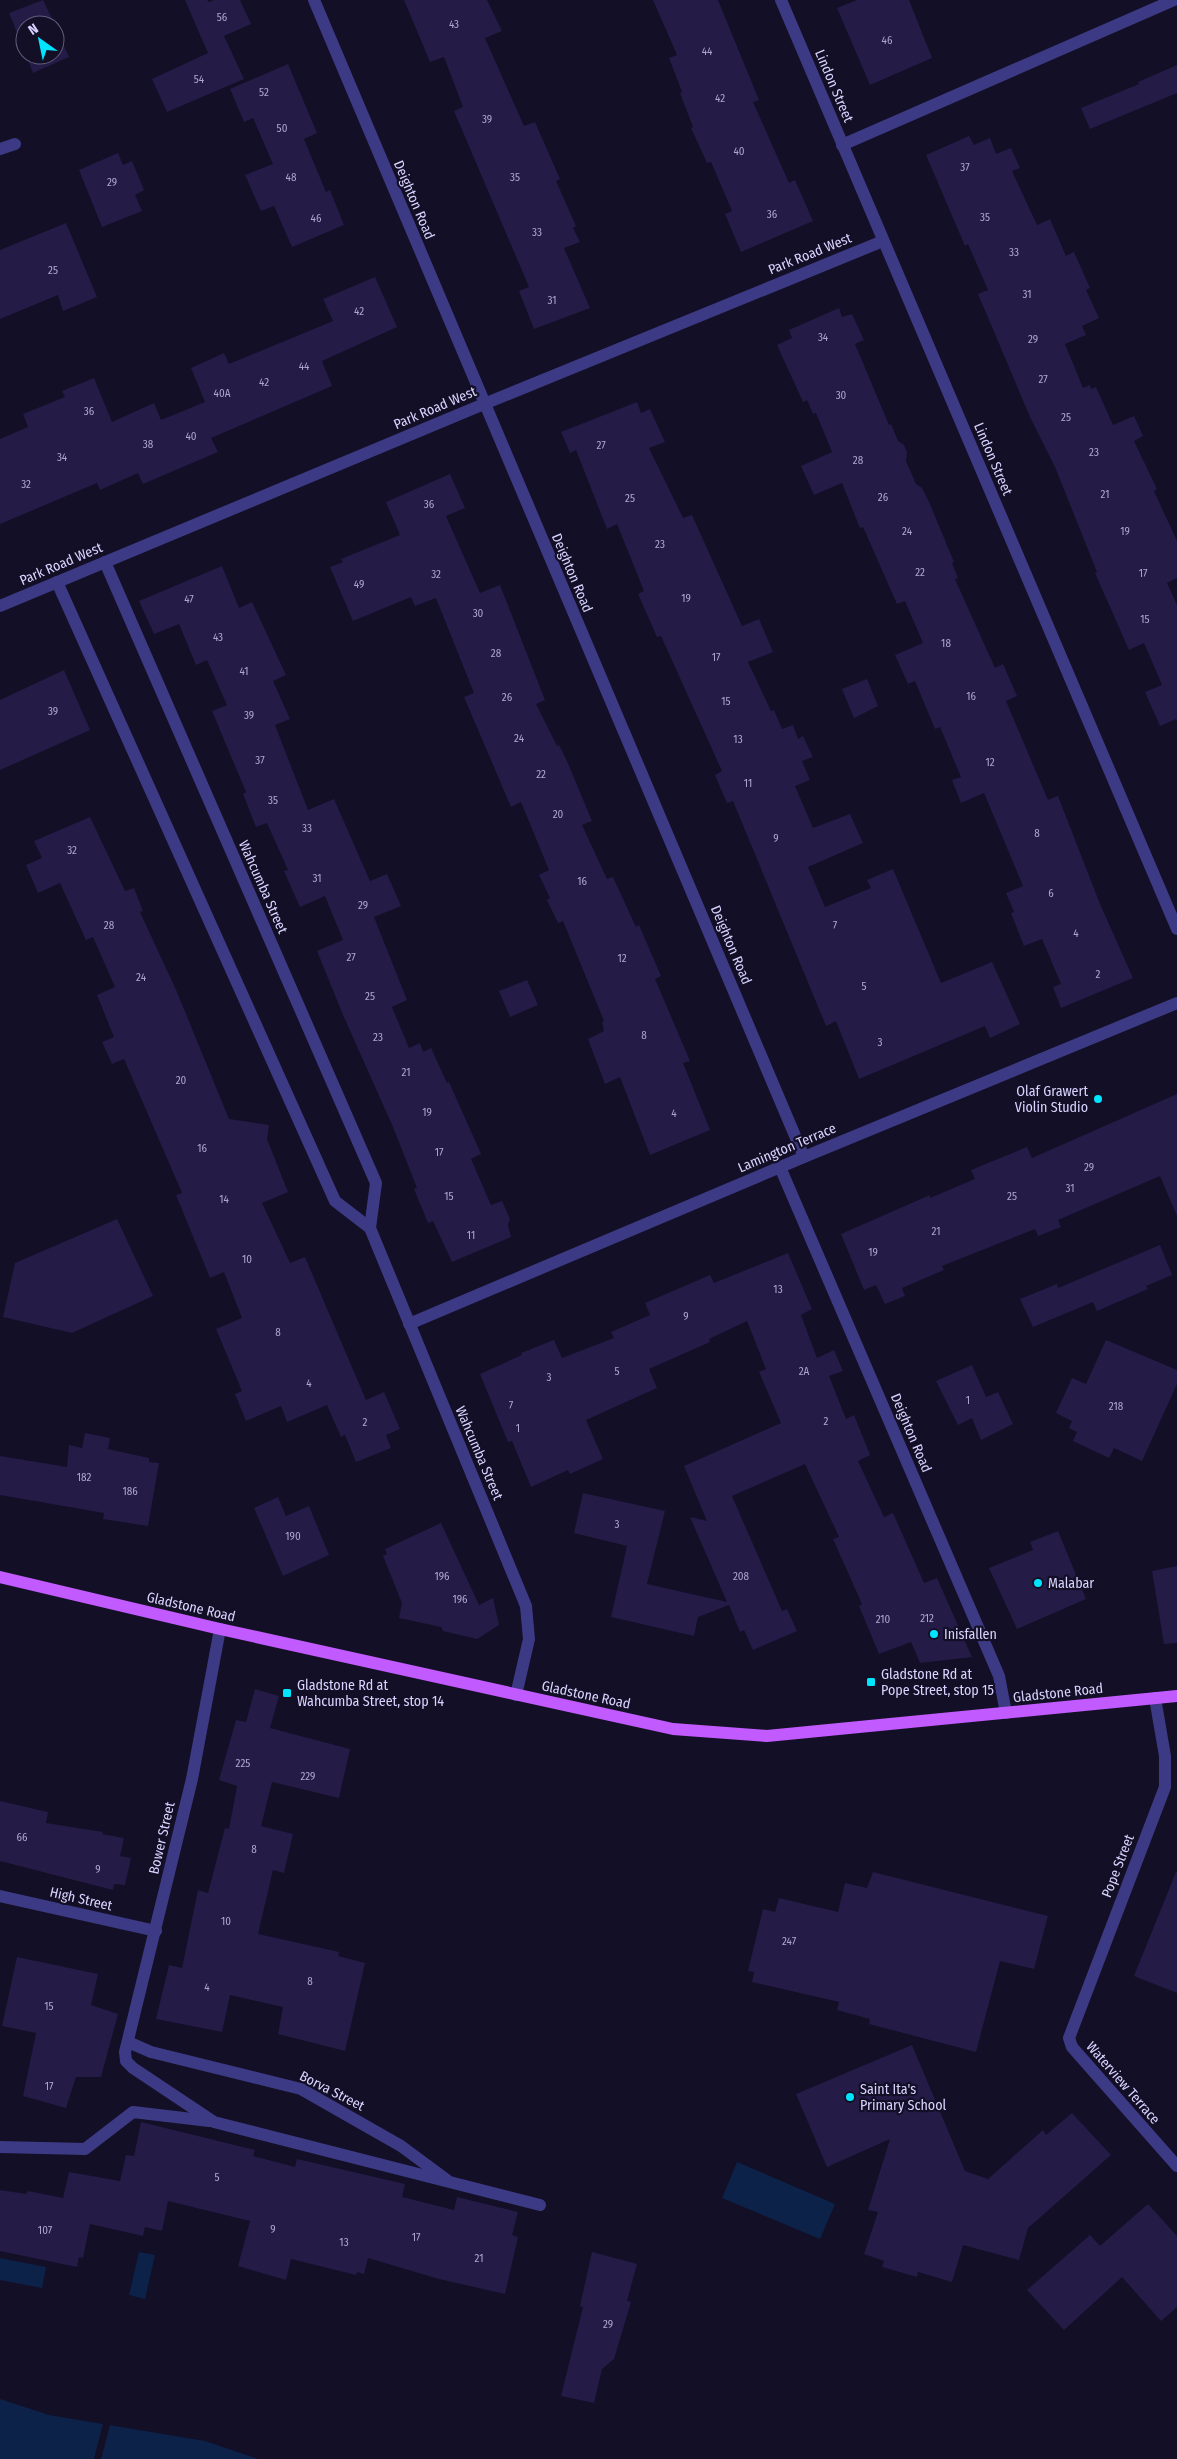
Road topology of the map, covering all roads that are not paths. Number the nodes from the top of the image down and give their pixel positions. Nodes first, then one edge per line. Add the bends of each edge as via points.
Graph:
1 (314, 0) edge
2 (781, 0) edge
3 (1174, 0) edge
4 (1157, 4) edge
5 (14, 144) dead end
6 (842, 145) junction
7 (0, 149) edge
8 (883, 241) junction
9 (484, 404) junction
10 (105, 562) junction
11 (57, 582) junction
12 (0, 606) edge
13 (1177, 929) edge
14 (1177, 1003) edge
15 (804, 1157) junction
16 (780, 1167) junction
17 (370, 1228) junction
18 (409, 1324) junction
19 (0, 1577) edge
20 (220, 1629) junction
21 (516, 1695) junction
22 (1177, 1696) edge
23 (1155, 1698) junction
24 (1006, 1713) junction
25 (0, 1896) edge
26 (156, 1931) junction
27 (1070, 2040) joint
28 (126, 2047) junction
29 (214, 2122) junction
30 (0, 2146) edge
31 (1177, 2166) edge
32 (451, 2183) junction
33 (540, 2205) dead end

1 - 9 street, Deighton Road
2 - 6 street, Lindon Street
3 - 4 street
4 - 6 street
5 - 7 street
6 - 8 street, Lindon Street
8 - 9 street, Park Road West
8 - 13 street, Lindon Street
9 - 10 street, Park Road West
9 - 15 street, Deighton Road
10 - 11 street, Park Road West
10 - 17 street, Wahcumba Street via 376,1183
11 - 12 street, Park Road West
11 - 17 street via 335,1201
14 - 15 street, Lamington Terrace
15 - 16 street, Lamington Terrace
16 - 18 street, Lamington Terrace
16 - 24 street, Deighton Road via 999,1676
17 - 18 street, Wahcumba Street
18 - 21 street, Wahcumba Street via 526,1606 529,1639
19 - 20 main road, Gladstone Road
20 - 21 main road, Gladstone Road
20 - 26 street, Bower Street via 192,1779
21 - 24 main road, Gladstone Road via 673,1729 767,1736
22 - 23 main road, Gladstone Road
23 - 24 main road, Gladstone Road
23 - 27 street, Pope Street via 1165,1756 1165,1787 1071,2029
25 - 26 street, High Street
26 - 28 street, Bower Street
27 - 31 street, Waterview Terrace via 1072,2047
28 - 29 street, Borva Street via 125,2059 130,2066
28 - 32 street, Borva Street via 301,2089 401,2146
29 - 30 street, Borva Street via 133,2112 85,2149
29 - 32 street, Borva Street
32 - 33 street, Borva Street

